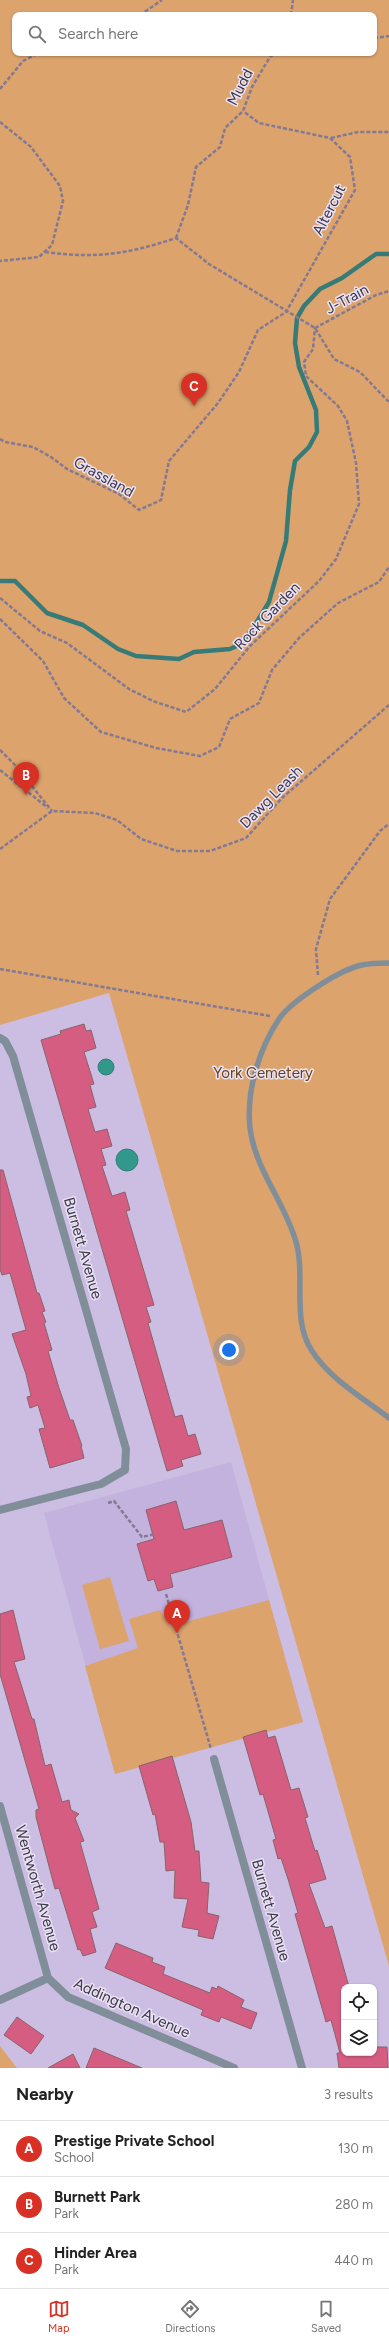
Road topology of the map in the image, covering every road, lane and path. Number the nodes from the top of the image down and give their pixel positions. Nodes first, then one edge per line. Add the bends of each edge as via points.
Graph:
1 (162, 0) edge
2 (293, 0) edge
3 (144, 12) edge
4 (291, 12) edge
5 (389, 36) edge
6 (377, 38) edge
7 (33, 56) edge
8 (272, 56) edge
9 (0, 89) edge
10 (243, 112) junction
11 (0, 122) edge
12 (389, 132) edge
13 (330, 138) junction
14 (176, 238) junction
15 (45, 252) junction
16 (0, 261) edge
17 (389, 291) edge
18 (286, 312) junction
19 (315, 328) junction
20 (389, 402) edge
21 (0, 439) edge
22 (389, 567) edge
23 (0, 598) edge
24 (0, 619) edge
25 (389, 705) edge
26 (0, 750) edge
27 (0, 770) edge
28 (52, 811) junction
29 (389, 824) edge
30 (0, 849) edge
31 (389, 963) edge
32 (0, 969) edge
33 (320, 983) junction
34 (280, 1017) junction
35 (0, 1038) edge
36 (389, 1418) edge
37 (108, 1503) dead end
38 (0, 1510) edge
39 (154, 1534) dead end
40 (166, 1594) dead end
41 (214, 1759) joint
42 (0, 1806) edge
43 (48, 1978) junction
44 (0, 2000) edge
45 (234, 2068) edge
46 (302, 2068) edge

1 - 3 path
2 - 4 path
5 - 6 path
7 - 9 path via 23,61
8 - 10 path, Mudd via 252,87
10 - 13 path via 259,123
10 - 14 path, Mudd via 225,128 220,147 196,167 188,205
11 - 15 path via 31,147 60,186 63,201 52,245
12 - 13 path via 358,132
13 - 18 path, Altercut via 350,157 355,190
14 - 15 path via 137,251 114,254 66,255
14 - 18 path via 209,264
15 - 16 path via 39,257
17 - 19 path, J-Train
18 - 19 path
18 - 21 path, Grassland via 258,330 239,372 218,403 170,461 161,500 139,510 118,494 67,470 51,457 33,448
19 - 20 path via 334,359 360,372
19 - 23 path, Rock Garden via 313,349 304,362 306,376 338,406 347,422 356,463 359,504 336,559 319,581 250,646 215,689 186,712 153,701 129,689 68,643 40,631
22 - 24 path via 379,582 338,603 299,638 272,670 258,703 230,719 219,747 200,756 156,748 101,732 64,698 43,661
25 - 28 path, Dawg Leash via 282,798 246,838 210,851 177,851 141,840 117,820 95,813
26 - 28 path
27 - 28 path
28 - 30 path
29 - 33 path via 380,831 330,899 316,949
31 - 33 lane via 361,965
32 - 34 path
33 - 34 lane
34 - 36 lane via 261,1056 251,1091 250,1127 261,1168 285,1213 297,1243 305,1338 311,1351 331,1374
35 - 38 street, Burnett Avenue via 5,1041 13,1056 20,1078 126,1449 125,1470 101,1484
37 - 39 path via 114,1501 142,1538
40 - 41 path
41 - 46 street, Burnett Avenue
42 - 43 street, Wentworth Avenue
43 - 44 street
43 - 45 street, Addington Avenue via 68,1997

